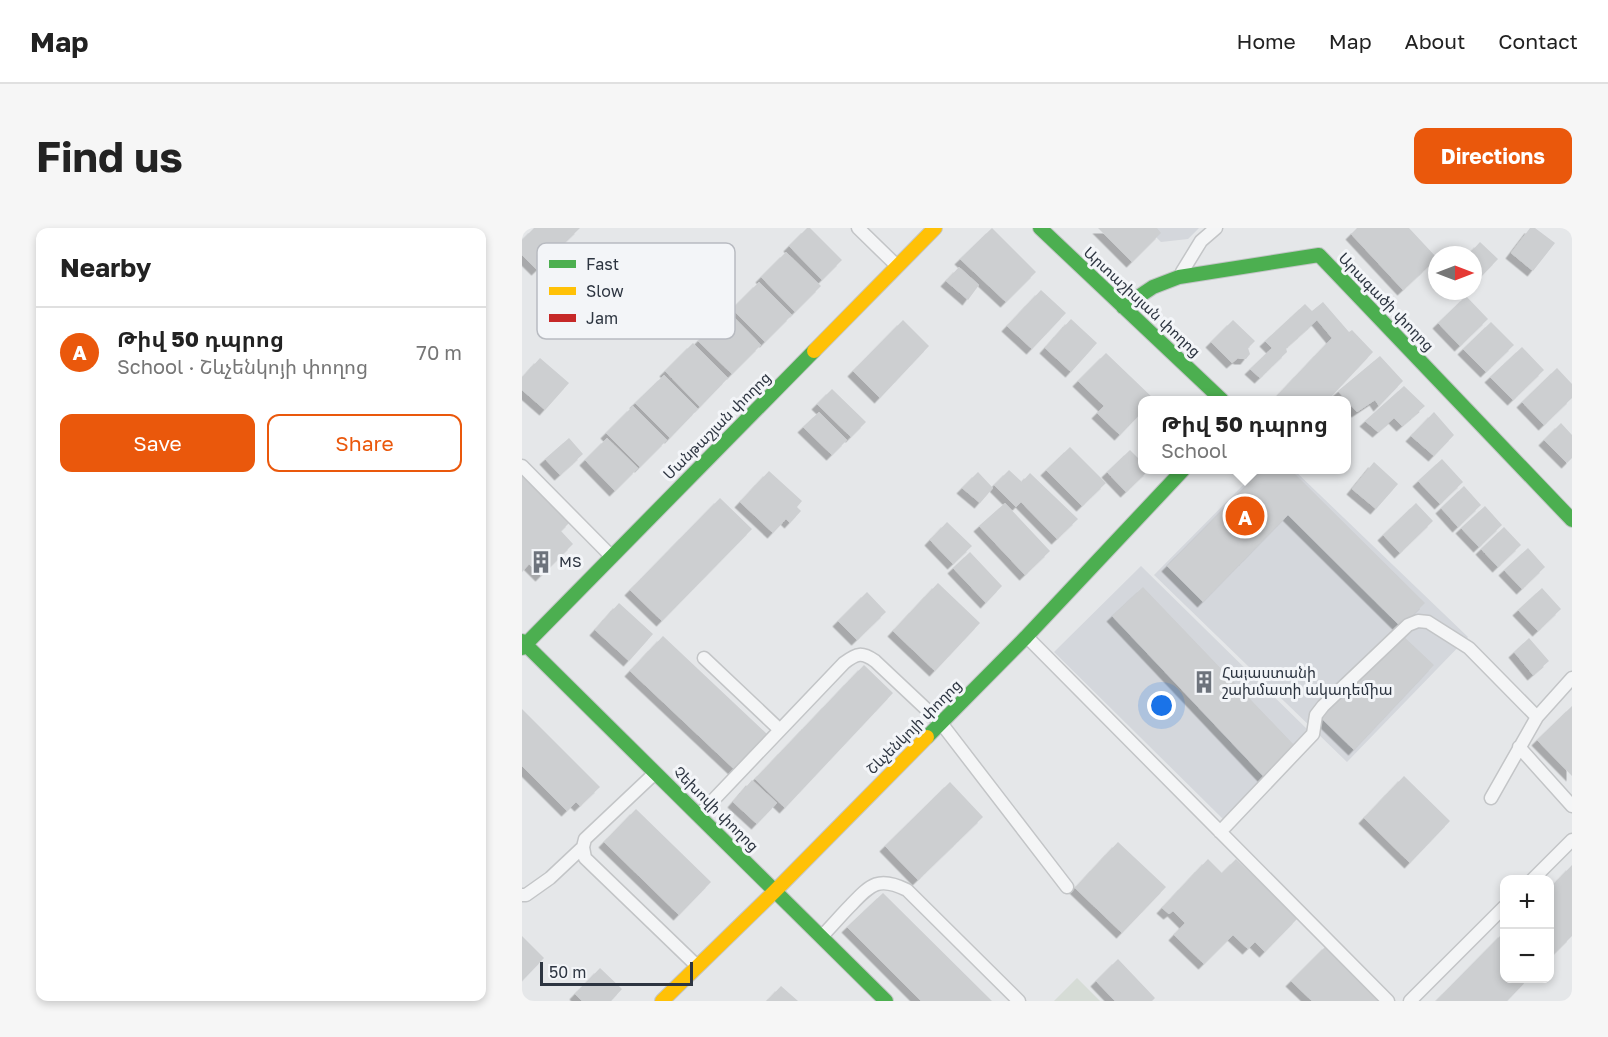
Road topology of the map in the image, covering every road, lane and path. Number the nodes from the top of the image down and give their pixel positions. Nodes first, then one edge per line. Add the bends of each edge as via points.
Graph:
1 (858, 228) edge
2 (935, 228) edge
3 (1040, 228) edge
4 (1216, 228) edge
5 (898, 266) junction
6 (1179, 277) junction
7 (1123, 307) junction
8 (1218, 396) edge
9 (522, 466) edge
10 (1179, 474) edge
11 (1572, 520) edge
12 (612, 557) junction
13 (1026, 637) junction
14 (523, 644) edge
15 (704, 658) dead end
16 (1572, 678) edge
17 (1537, 717) junction
18 (940, 723) junction
19 (780, 730) junction
20 (1519, 747) junction
21 (656, 772) junction
22 (1491, 798) dead end
23 (1572, 806) edge
24 (699, 815) junction
25 (1220, 832) junction
26 (1572, 840) edge
27 (583, 848) junction
28 (1536, 875) edge
29 (1067, 887) dead end
30 (775, 891) junction
31 (522, 895) edge
32 (1500, 911) edge
33 (821, 937) junction
34 (698, 966) junction
35 (662, 1001) edge
36 (886, 1001) edge
37 (1019, 1001) edge
38 (1388, 1001) edge
39 (1410, 1001) edge

1 - 5 lane
2 - 5 street, Մանթաշյան փողոց
3 - 7 street, Արտաշիսյան փողոց
4 - 6 lane via 1201,241
5 - 12 street, Մանթաշյան փողոց
6 - 7 street, Արագածի փողոց via 1153,287
6 - 11 street, Արագածի փողոց via 1319,255
7 - 8 street, Արտաշիսյան փողոց
9 - 12 lane
10 - 13 street, Շևչենկոյի փողոց
12 - 14 street, Մանթաշյան փողոց
13 - 18 street, Շևչենկոյի փողոց
13 - 25 lane
14 - 21 street, Չեխովի փողոց
15 - 19 lane
16 - 17 lane
17 - 20 lane
17 - 25 lane via 1469,648 1428,622 1418,621 1408,625 1323,706 1316,715 1313,734
18 - 19 lane via 875,662 866,655 854,655
18 - 29 lane
18 - 30 street, Շևչենկոյի փողոց
19 - 24 lane
20 - 22 lane
20 - 23 lane
21 - 24 street, Չեխովի փողոց
21 - 27 lane via 585,839
24 - 30 street, Չեխովի փողոց
25 - 38 lane
26 - 28 lane
27 - 31 lane via 550,878
27 - 34 lane via 585,858
30 - 33 street, Չեխովի փողոց
30 - 34 street, Շևչենկոյի փողոց
32 - 39 lane
33 - 36 street, Չեխովի փողոց
33 - 37 lane via 868,887 894,884 907,890
34 - 35 street, Շևչենկոյի փողոց

